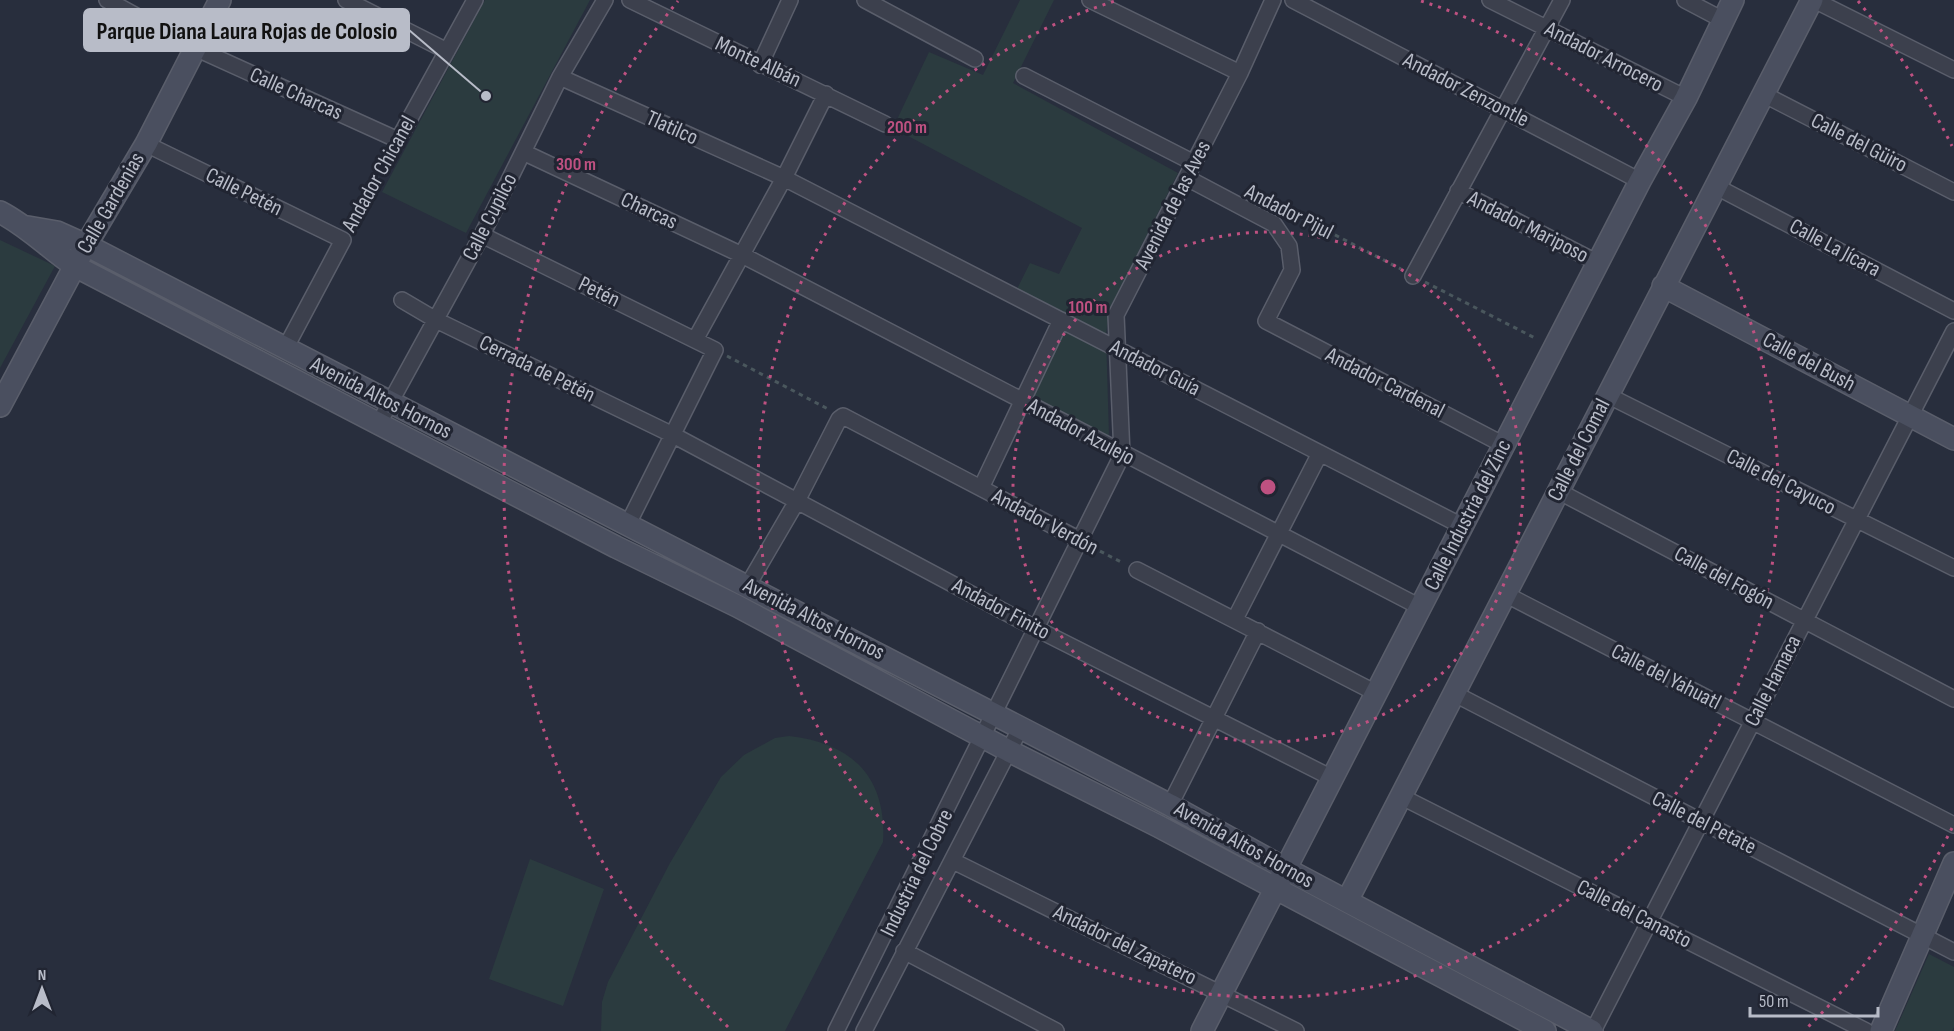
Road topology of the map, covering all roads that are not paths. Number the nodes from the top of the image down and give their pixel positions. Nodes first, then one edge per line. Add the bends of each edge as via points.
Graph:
1 (107, 0) edge
2 (220, 0) edge
3 (346, 0) edge
4 (475, 0) edge
5 (605, 0) edge
6 (630, 0) edge
7 (790, 0) edge
8 (865, 0) edge
9 (1090, 0) edge
10 (1273, 0) edge
11 (1293, 0) edge
12 (1490, 0) edge
13 (1562, 0) edge
14 (1685, 0) edge
15 (1733, 0) edge
16 (1813, 0) edge
17 (1723, 20) junction
18 (1547, 29) junction
19 (195, 48) junction
20 (447, 51) junction
21 (975, 59) dead end
22 (760, 64) junction
23 (1954, 70) edge
24 (1240, 73) junction
25 (1024, 76) dead end
26 (560, 77) junction
27 (826, 94) junction
28 (1763, 94) junction
29 (1686, 98) junction
30 (1502, 109) junction
31 (885, 124) dead end
32 (398, 140) joint
33 (146, 144) junction
34 (523, 152) junction
35 (1194, 163) junction
36 (784, 178) junction
37 (1187, 178) junction
38 (1640, 181) junction
39 (1715, 186) junction
40 (1458, 191) junction
41 (1954, 192) edge
42 (0, 212) edge
43 (28, 227) junction
44 (482, 235) junction
45 (343, 240) joint
46 (86, 245) junction
47 (742, 255) junction
48 (1598, 263) junction
49 (75, 266) junction
50 (1413, 276) road end
51 (1663, 286) junction
52 (402, 300) dead end
53 (1954, 310) edge
54 (436, 320) junction
55 (1061, 320) junction
56 (1954, 331) edge
57 (695, 340) junction
58 (1116, 348) junction
59 (285, 349) junction
60 (1607, 395) junction
61 (1024, 401) junction
62 (390, 402) junction
63 (0, 406) edge
64 (1910, 416) junction
65 (379, 423) junction
66 (674, 435) junction
67 (1954, 439) edge
68 (1504, 445) junction
69 (1320, 453) junction
70 (1122, 454) junction
71 (981, 488) junction
72 (1558, 491) junction
73 (797, 501) junction
74 (1857, 520) junction
75 (627, 526) junction
76 (1462, 526) junction
77 (1279, 533) junction
78 (1080, 540) junction
79 (1954, 568) edge
80 (1137, 570) road end
81 (748, 585) junction
82 (1505, 594) junction
83 (1420, 607) junction
84 (1235, 620) junction
85 (1804, 620) junction
86 (1035, 628) junction
87 (1258, 631) junction
88 (1376, 693) junction
89 (1455, 694) junction
90 (1954, 699) edge
91 (993, 712) junction
92 (1214, 717) junction
93 (1752, 721) junction
94 (1021, 728) junction
95 (982, 737) junction
96 (1009, 752) junction
97 (1332, 778) junction
98 (1402, 797) junction
99 (1170, 805) junction
100 (1701, 821) junction
101 (1954, 825) edge
102 (953, 861) junction
103 (1954, 864) edge
104 (1281, 878) junction
105 (1347, 901) junction
106 (1337, 921) junction
107 (1649, 921) junction
108 (1924, 936) junction
109 (904, 951) junction
110 (1954, 952) edge
111 (1222, 992) junction
112 (836, 1031) edge
113 (864, 1031) edge
114 (1056, 1031) edge
115 (1202, 1031) edge
116 (1296, 1031) edge
117 (1545, 1031) edge
118 (1592, 1031) edge
119 (1866, 1031) edge
120 (1881, 1031) edge

1 - 19 street, Calle Charcas
2 - 19 street, Calle Gardenias
3 - 20 street
4 - 20 street, Andador Chicanel
5 - 26 street, Calle Cupilco
6 - 22 street, Monte Albán
7 - 22 street
8 - 21 street
9 - 24 street
10 - 24 street, Avenida de las Aves
11 - 30 street, Andador Zenzontle
12 - 18 street, Andador Arrocero
13 - 18 street
14 - 17 street
15 - 17 street, Calle Industria del Zinc
16 - 23 street
16 - 28 street, Calle del Comal
17 - 29 street, Calle Industria del Zinc
18 - 29 street, Andador Arrocero
18 - 30 street
19 - 32 street, Calle Charcas
19 - 33 street, Calle Gardenias
20 - 32 street, Andador Chicanel
22 - 27 street, Monte Albán
24 - 35 street, Avenida de las Aves
25 - 35 street
26 - 34 street, Calle Cupilco
26 - 36 street, Tlatilco
27 - 31 street, Monte Albán
27 - 36 street
28 - 39 street, Calle del Comal
28 - 41 street, Calle del Güiro
29 - 38 street, Calle Industria del Zinc
30 - 38 street, Andador Zenzontle
30 - 40 street
33 - 45 street, Calle Petén
33 - 46 street, Calle Gardenias
34 - 44 street, Calle Cupilco
34 - 47 street, Charcas
35 - 37 street, Avenida de las Aves
36 - 47 street
36 - 55 street, Andador Guía
37 - 58 street, Avenida de las Aves via 1116,315
37 - 68 street, Andador Cardenal via 1274,224 1289,246 1292,270 1266,321
38 - 48 street, Calle Industria del Zinc
39 - 51 street, Calle del Comal
39 - 53 street, Calle La Jícara
40 - 48 street, Andador Mariposo
40 - 50 street
42 - 43 street, Avenida Altos Hornos
43 - 46 street, Avenida Altos Hornos via 57,232
43 - 49 street, Avenida Altos Hornos
44 - 54 street, Calle Cupilco
44 - 57 street, Petén
45 - 59 street, Andador Chicanel
46 - 49 street, Calle Gardenias
46 - 59 street, Avenida Altos Hornos
47 - 57 street
47 - 61 street, Andador Azulejo
48 - 68 street, Calle Industria del Zinc
49 - 63 street, Calle Gardenias
49 - 65 street, Avenida Altos Hornos
51 - 60 street, Calle del Comal
51 - 64 street, Calle del Bush
52 - 54 street, Cerrada de Petén
54 - 62 street, Calle Cupilco
54 - 66 street, Cerrada de Petén
55 - 58 street, Andador Guía
55 - 61 street
56 - 64 street, Calle Hamaca
57 - 66 street, Petén via 715,350
58 - 69 street, Andador Guía
58 - 70 street, Avenida de las Aves
59 - 62 street, Avenida Altos Hornos
60 - 72 street, Calle del Comal
60 - 74 street, Calle del Cayuco
61 - 70 street, Andador Azulejo
61 - 71 street
62 - 65 street, Calle Cupilco
62 - 75 street, Avenida Altos Hornos
64 - 67 street, Calle del Bush
64 - 74 street, Calle Hamaca
65 - 95 street, Avenida Altos Hornos via 737,606
66 - 73 street, Andador Finito
66 - 75 street
68 - 76 street, Calle Industria del Zinc
69 - 76 street, Andador Guía
69 - 77 street
70 - 77 street, Andador Azulejo
70 - 78 street, Avenida de las Aves
71 - 73 street, Andador Verdón via 843,416
71 - 78 street, Andador Verdón
72 - 82 street, Calle del Comal
72 - 85 street, Calle del Fogón
73 - 81 street
73 - 86 street, Andador Finito
74 - 79 street, Calle del Cayuco
74 - 85 street, Calle Hamaca
75 - 81 street, Avenida Altos Hornos
76 - 83 street, Calle Industria del Zinc
77 - 83 street, Andador Azulejo
77 - 84 street
78 - 86 street, Avenida de las Aves
80 - 84 street
81 - 91 street, Avenida Altos Hornos
82 - 89 street, Calle del Comal
82 - 93 street, Calle del Yahuatl
83 - 88 street, Calle Industria del Zinc
84 - 87 street
85 - 90 street, Calle del Fogón
85 - 93 street, Calle Hamaca
86 - 91 street, Avenida de las Aves
86 - 92 street, Andador Finito
87 - 88 street
87 - 92 street
88 - 97 street, Calle Industria del Zinc
89 - 98 street, Calle del Comal
89 - 100 street, Calle del Petate
91 - 94 street, Avenida Altos Hornos
91 - 95 street, Industria del Cobre
92 - 97 street, Andador Finito
92 - 99 street
93 - 100 street, Calle Hamaca
93 - 101 street, Calle del Yahuatl
94 - 96 street, Industria del Cobre
94 - 99 street, Avenida Altos Hornos
95 - 96 street, Avenida Altos Hornos
95 - 112 street, Industria del Cobre
96 - 102 street, Industria del Cobre
96 - 104 street, Avenida Altos Hornos
97 - 104 street, Calle Industria del Zinc
98 - 105 street, Calle del Comal
98 - 107 street, Calle del Canasto
99 - 104 street, Avenida Altos Hornos
100 - 107 street, Calle Hamaca
100 - 108 street, Calle del Petate
102 - 109 street, Industria del Cobre
102 - 111 street, Andador del Zapatero
103 - 108 street
104 - 105 street, Avenida Altos Hornos
104 - 106 street, Avenida Altos Hornos
104 - 111 street, Calle Industria del Zinc
105 - 106 street
105 - 118 street, Avenida Altos Hornos
106 - 117 street, Avenida Altos Hornos
107 - 118 street, Calle Hamaca
107 - 119 street, Calle del Canasto
108 - 110 street, Calle del Petate
108 - 120 street
109 - 113 street, Industria del Cobre
109 - 114 street
111 - 115 street, Calle Industria del Zinc
111 - 116 street, Andador del Zapatero

